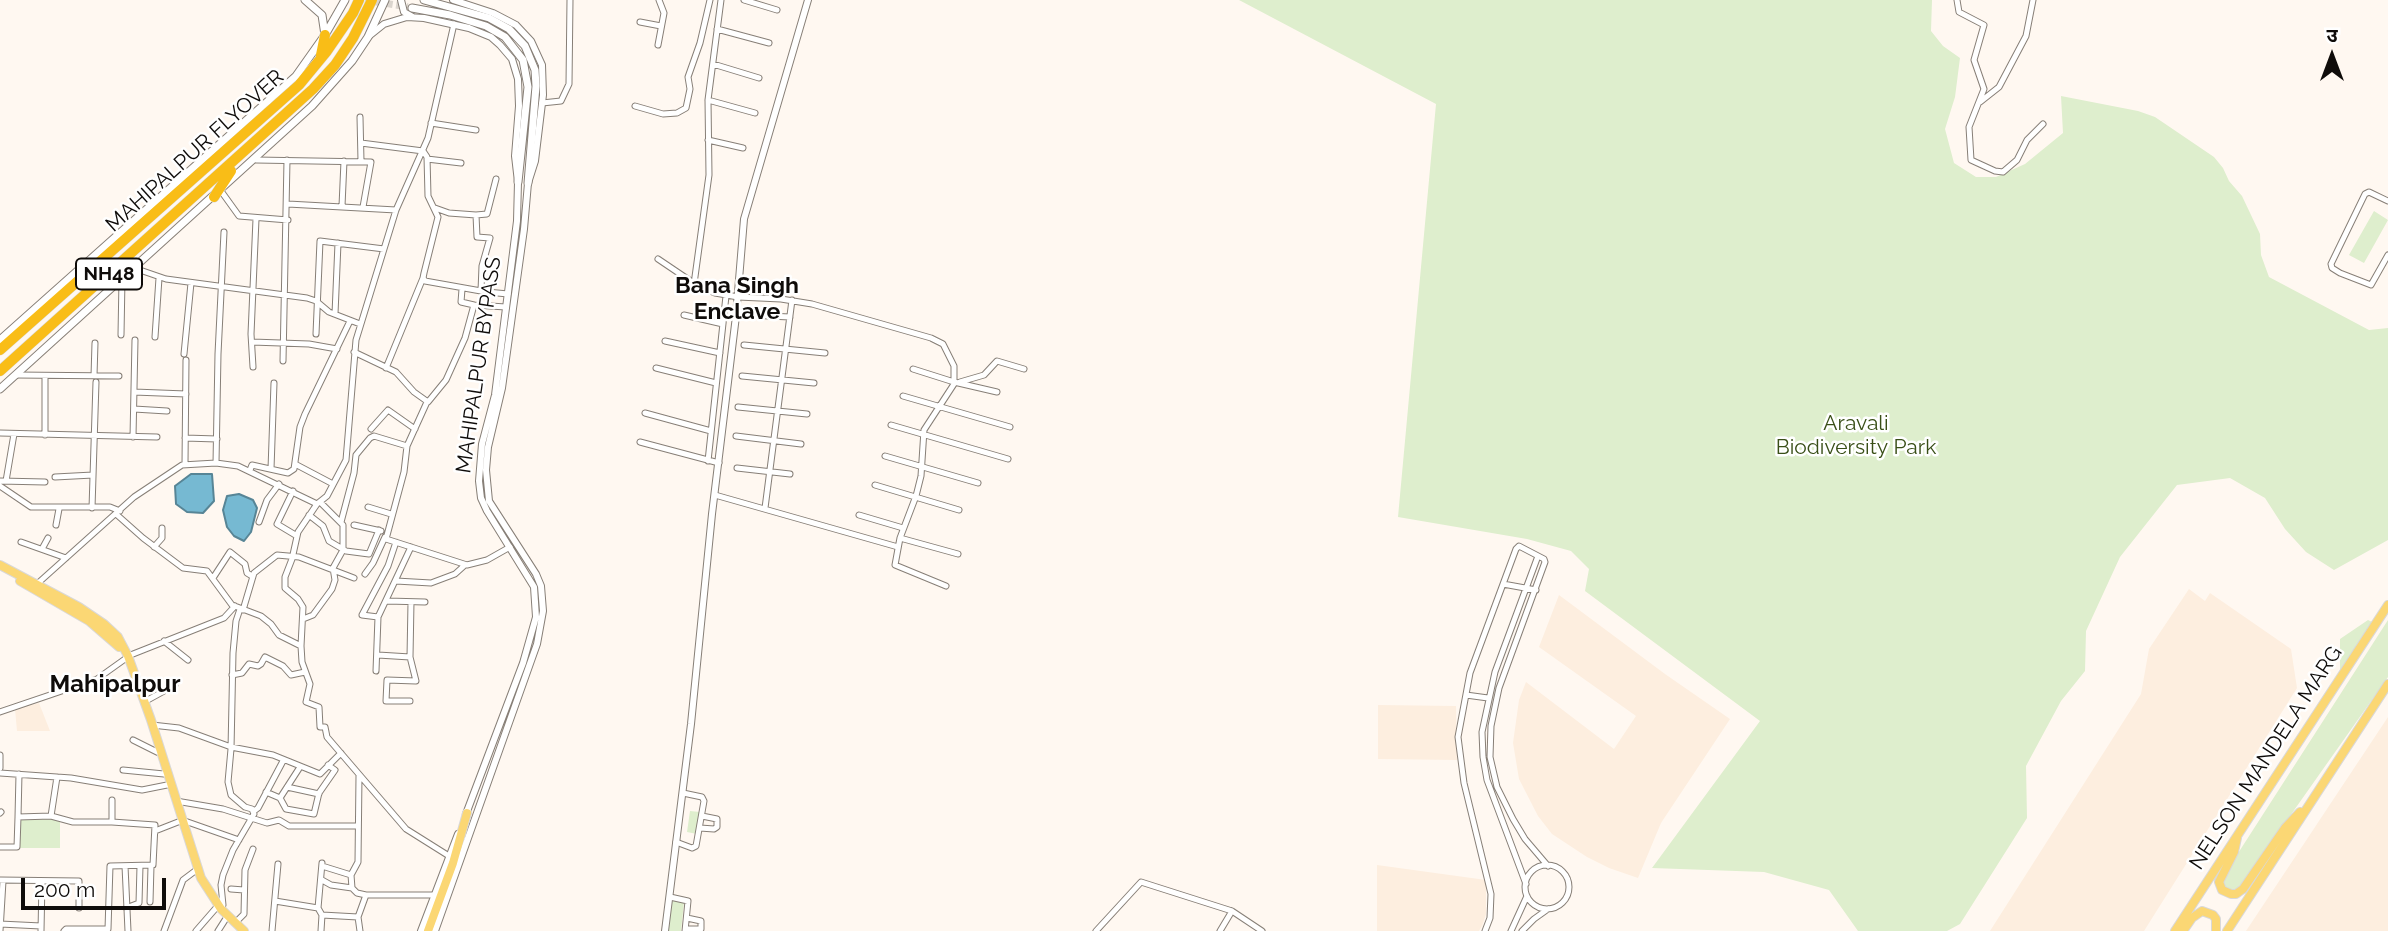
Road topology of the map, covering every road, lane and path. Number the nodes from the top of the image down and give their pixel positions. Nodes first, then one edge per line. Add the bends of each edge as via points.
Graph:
1 (305, 0) edge
2 (345, 0) edge
3 (359, 0) edge
4 (372, 0) edge
5 (385, 0) edge
6 (401, 0) edge
7 (424, 0) edge
8 (453, 0) edge
9 (570, 0) edge
10 (659, 0) edge
11 (710, 0) edge
12 (721, 0) edge
13 (744, 0) edge
14 (808, 0) edge
15 (1957, 0) edge
16 (2033, 0) edge
17 (412, 8) dead end
18 (777, 10) dead end
19 (415, 17) junction
20 (640, 22) dead end
21 (454, 24) junction
22 (661, 26) junction
23 (717, 29) junction
24 (325, 36) junction
25 (368, 37) junction
26 (769, 43) dead end
27 (658, 45) dead end
28 (319, 62) junction
29 (713, 64) junction
30 (760, 78) dead end
31 (708, 100) junction
32 (1980, 102) junction
33 (542, 103) junction
34 (635, 106) dead end
35 (755, 113) dead end
36 (360, 117) dead end
37 (431, 123) junction
38 (2043, 124) dead end
39 (476, 130) dead end
40 (708, 140) junction
41 (361, 143) junction
42 (743, 148) dead end
43 (423, 151) junction
44 (238, 158) junction
45 (427, 159) junction
46 (256, 160) junction
47 (287, 160) junction
48 (344, 161) junction
49 (361, 161) junction
50 (461, 163) dead end
51 (496, 179) dead end
52 (518, 182) junction
53 (528, 183) junction
54 (217, 194) junction
55 (2388, 201) edge
56 (288, 204) junction
57 (342, 206) junction
58 (433, 206) junction
59 (363, 207) junction
60 (396, 210) junction
61 (476, 215) junction
62 (256, 219) junction
63 (288, 220) junction
64 (224, 232) dead end
65 (338, 243) junction
66 (384, 249) junction
67 (2388, 255) edge
68 (657, 259) dead end
69 (134, 268) junction
70 (159, 278) junction
71 (423, 278) junction
72 (122, 279) junction
73 (191, 283) junction
74 (694, 284) junction
75 (220, 287) junction
76 (462, 289) junction
77 (252, 292) junction
78 (486, 292) dead end
79 (508, 294) junction
80 (285, 296) junction
81 (726, 296) junction
82 (738, 298) junction
83 (792, 300) junction
84 (317, 302) junction
85 (474, 305) junction
86 (506, 307) junction
87 (335, 314) junction
88 (684, 315) dead end
89 (748, 315) dead end
90 (790, 317) junction
91 (351, 321) junction
92 (360, 324) junction
93 (723, 324) junction
94 (316, 334) dead end
95 (121, 335) dead end
96 (155, 337) dead end
97 (0, 340) edge
98 (135, 340) dead end
99 (665, 341) dead end
100 (252, 342) junction
101 (284, 342) junction
102 (96, 343) dead end
103 (744, 345) dead end
104 (786, 348) junction
105 (337, 349) junction
106 (0, 350) edge
107 (354, 352) junction
108 (720, 353) junction
109 (825, 353) dead end
110 (283, 361) dead end
111 (253, 366) dead end
112 (386, 368) junction
113 (656, 368) dead end
114 (914, 369) dead end
115 (1024, 369) dead end
116 (0, 371) edge
117 (16, 375) junction
118 (45, 376) junction
119 (119, 376) dead end
120 (742, 376) dead end
121 (95, 379) junction
122 (782, 379) junction
123 (956, 382) junction
124 (274, 383) dead end
125 (716, 383) junction
126 (814, 383) dead end
127 (0, 389) edge
128 (134, 392) junction
129 (997, 392) dead end
130 (186, 394) junction
131 (903, 396) dead end
132 (427, 402) junction
133 (738, 407) dead end
134 (938, 407) junction
135 (134, 409) junction
136 (778, 410) junction
137 (167, 411) dead end
138 (645, 413) dead end
139 (807, 414) dead end
140 (891, 425) dead end
141 (1010, 427) dead end
142 (371, 429) dead end
143 (415, 429) junction
144 (711, 431) junction
145 (0, 433) edge
146 (14, 434) junction
147 (923, 434) junction
148 (45, 435) junction
149 (94, 436) junction
150 (736, 436) dead end
151 (133, 437) junction
152 (157, 438) dead end
153 (185, 438) junction
154 (217, 439) junction
155 (775, 441) junction
156 (640, 442) dead end
157 (801, 444) dead end
158 (407, 446) junction
159 (347, 447) junction
160 (357, 452) junction
161 (885, 456) dead end
162 (1008, 459) dead end
163 (346, 460) junction
164 (708, 461) junction
165 (354, 462) junction
166 (216, 463) junction
167 (719, 463) junction
168 (185, 464) junction
169 (295, 464) junction
170 (922, 466) junction
171 (271, 468) junction
172 (737, 468) dead end
173 (250, 470) junction
174 (771, 472) junction
175 (790, 474) dead end
176 (93, 475) junction
177 (55, 477) dead end
178 (45, 482) dead end
179 (2, 483) edge
180 (978, 483) dead end
181 (279, 484) junction
182 (334, 484) junction
183 (875, 485) dead end
184 (293, 491) junction
185 (715, 495) junction
186 (916, 496) junction
187 (319, 504) junction
188 (368, 507) dead end
189 (92, 508) junction
190 (765, 508) junction
191 (59, 509) junction
192 (959, 510) dead end
193 (118, 512) junction
194 (391, 514) junction
195 (859, 514) dead end
196 (309, 515) junction
197 (259, 522) dead end
198 (341, 522) junction
199 (56, 525) dead end
200 (354, 525) dead end
201 (162, 528) dead end
202 (903, 528) junction
203 (379, 530) junction
204 (386, 535) junction
205 (296, 536) junction
206 (48, 538) dead end
207 (900, 538) junction
208 (21, 542) dead end
209 (396, 542) junction
210 (154, 547) junction
211 (411, 547) junction
212 (510, 547) junction
213 (898, 547) junction
214 (42, 550) junction
215 (343, 550) junction
216 (958, 554) dead end
217 (293, 555) junction
218 (1538, 556) junction
219 (66, 558) junction
220 (0, 565) edge
221 (465, 565) junction
222 (333, 568) junction
223 (0, 570) edge
224 (365, 574) dead end
225 (252, 576) junction
226 (213, 578) junction
227 (354, 578) dead end
228 (396, 581) junction
229 (37, 584) junction
230 (1503, 584) junction
231 (946, 586) dead end
232 (1525, 588) junction
233 (1536, 590) junction
234 (387, 601) junction
235 (411, 602) junction
236 (425, 602) dead end
237 (2388, 605) edge
238 (239, 608) junction
239 (378, 617) junction
240 (303, 619) junction
241 (164, 641) junction
242 (301, 646) junction
243 (378, 655) junction
244 (410, 657) junction
245 (127, 658) junction
246 (188, 660) dead end
247 (376, 671) dead end
248 (305, 673) junction
249 (232, 675) junction
250 (2388, 684) edge
251 (175, 685) dead end
252 (1466, 695) junction
253 (1488, 698) junction
254 (410, 701) dead end
255 (144, 702) junction
256 (0, 712) edge
257 (152, 725) junction
258 (133, 740) dead end
259 (231, 747) junction
260 (157, 752) junction
261 (341, 753) junction
262 (0, 755) edge
263 (283, 761) junction
264 (328, 765) junction
265 (300, 766) junction
266 (123, 770) dead end
267 (0, 771) edge
268 (19, 774) junction
269 (164, 774) junction
270 (359, 776) junction
271 (57, 777) junction
272 (167, 785) junction
273 (287, 787) junction
274 (266, 792) junction
275 (683, 793) junction
276 (319, 794) junction
277 (281, 798) junction
278 (112, 800) dead end
279 (176, 800) junction
280 (2308, 806) junction
281 (254, 811) junction
282 (467, 813) junction
283 (51, 816) junction
284 (702, 816) junction
285 (18, 817) junction
286 (253, 820) junction
287 (180, 821) junction
288 (112, 822) junction
289 (358, 825) junction
290 (700, 828) junction
291 (155, 831) junction
292 (2238, 832) junction
293 (239, 840) junction
294 (676, 842) junction
295 (0, 847) edge
296 (253, 849) dead end
297 (449, 856) junction
298 (278, 863) dead end
299 (125, 866) junction
300 (140, 866) junction
301 (151, 866) junction
302 (1548, 866) junction
303 (195, 872) junction
304 (351, 875) junction
305 (322, 880) junction
306 (1, 881) edge
307 (42, 881) junction
308 (1526, 884) junction
309 (352, 888) junction
310 (230, 889) dead end
311 (244, 890) junction
312 (366, 895) junction
313 (435, 895) junction
314 (1527, 896) junction
315 (670, 897) junction
316 (275, 901) junction
317 (150, 902) dead end
318 (79, 908) dead end
319 (126, 908) junction
320 (318, 908) junction
321 (218, 909) junction
322 (1548, 909) junction
323 (1232, 911) junction
324 (322, 915) junction
325 (358, 917) junction
326 (687, 918) junction
327 (225, 920) junction
328 (1, 927) edge
329 (236, 927) edge
330 (41, 928) edge
331 (108, 930) edge
332 (686, 930) edge
333 (64, 931) edge
334 (128, 931) edge
335 (164, 931) edge
336 (196, 931) edge
337 (218, 931) edge
338 (244, 931) edge
339 (272, 931) edge
340 (321, 931) edge
341 (360, 931) edge
342 (421, 931) edge
343 (428, 931) edge
344 (435, 931) edge
345 (665, 931) edge
346 (1096, 931) edge
347 (1220, 931) edge
348 (1262, 931) edge
349 (1485, 931) edge
350 (1511, 931) edge
351 (1522, 931) edge
352 (2175, 931) edge
353 (2183, 931) edge
354 (2216, 931) edge
355 (2227, 931) edge

1 - 24 main road via 322,15
2 - 24 main road
3 - 28 highway, NH48
4 - 44 highway, NH48 via 335,65
5 - 25 main road
6 - 19 street via 404,12
7 - 53 main road via 489,18 509,29 525,46 536,86
8 - 33 street, MAHIPALPUR BYPASS via 493,13 525,33 540,57
9 - 33 street via 569,84 561,101
10 - 22 street via 664,13
11 - 34 street via 688,77 686,107 663,114
12 - 23 street
13 - 18 street
14 - 82 street via 746,209
15 - 32 street via 1959,12 1984,25 1975,60 1984,85
16 - 32 street via 2026,36 1999,87
17 - 52 main road via 486,26 505,37 523,60 527,88
19 - 21 street, MAHIPALPUR BYPASS
19 - 25 street, MAHIPALPUR BYPASS via 384,24
20 - 22 street
21 - 37 street
21 - 52 street, MAHIPALPUR BYPASS via 491,37 515,65
22 - 27 street
23 - 26 street
23 - 29 street
24 - 28 highway
24 - 97 main road via 296,76
25 - 46 main road via 334,84
28 - 106 highway, MAHIPALPUR FLYOVER / NH48 via 299,85
29 - 30 street
29 - 31 street
31 - 35 street
31 - 40 street
32 - 38 street via 1969,127 1970,158 1995,172 2010,168 2026,140
33 - 53 street, MAHIPALPUR BYPASS
36 - 41 street
37 - 39 street
37 - 43 street
40 - 42 street
40 - 74 street via 709,175
41 - 43 street
41 - 49 street
43 - 45 street
43 - 60 street
44 - 54 highway
44 - 116 highway, MAHIPALPUR FLYOVER / NH48
45 - 50 street
45 - 58 street via 428,196
46 - 47 street
46 - 54 main road
47 - 48 street
47 - 56 street
48 - 49 street
48 - 57 street
49 - 59 street via 371,163
51 - 61 street via 487,214
52 - 79 street, MAHIPALPUR BYPASS
53 - 344 street, MAHIPALPUR BYPASS via 502,388 486,470 494,512 541,586 543,623
54 - 62 street via 239,216
54 - 69 main road
55 - 67 street via 2365,194 2331,264 2367,285 2374,283
56 - 57 street
56 - 63 street
57 - 59 street
58 - 61 street via 449,213
58 - 71 street via 438,219
59 - 60 street
60 - 66 street
61 - 76 street via 477,237 490,237 481,291
62 - 63 street
62 - 77 street
63 - 80 street
64 - 75 street
65 - 66 street
65 - 84 street via 320,241
65 - 87 street
66 - 92 street
68 - 74 street
69 - 70 street
69 - 72 main road
70 - 73 street
70 - 96 street
71 - 76 street
71 - 112 street
72 - 95 street
72 - 117 main road
73 - 75 street
73 - 130 street
74 - 81 street
75 - 77 street
75 - 154 street
76 - 85 street via 461,302
77 - 80 street
77 - 100 street
78 - 79 street
79 - 86 street, MAHIPALPUR BYPASS
80 - 84 street
80 - 101 street
81 - 82 street
81 - 93 street
82 - 83 street
82 - 167 street
83 - 90 street
83 - 123 street via 937,340 952,360
84 - 87 street
84 - 94 street
85 - 86 street
85 - 132 street via 446,380
86 - 212 street, MAHIPALPUR BYPASS via 479,481 483,504
87 - 91 street
88 - 93 street
89 - 90 street
90 - 104 street
91 - 92 street
91 - 105 street
92 - 107 street
93 - 108 street
98 - 128 street
99 - 108 street
100 - 101 street
100 - 111 street
101 - 105 street
101 - 110 street
102 - 121 street
103 - 104 street
104 - 109 street
104 - 122 street
105 - 169 street via 303,418
107 - 112 street
107 - 159 street
108 - 125 street
112 - 132 street
113 - 125 street
114 - 123 street
115 - 123 street via 997,361 984,375
117 - 118 street
117 - 127 main road
118 - 121 street
118 - 148 street
119 - 121 street
120 - 122 street
121 - 149 street
122 - 126 street
122 - 136 street
123 - 129 street
123 - 134 street
124 - 171 street
125 - 144 street
128 - 130 street
128 - 135 street
130 - 153 street
131 - 134 street
132 - 143 street
133 - 136 street
134 - 141 street
134 - 147 street
135 - 137 street
135 - 151 street
136 - 139 street
136 - 155 street
138 - 144 street
140 - 147 street
142 - 143 street via 388,410
143 - 158 street
144 - 164 street
145 - 146 street
146 - 148 street
146 - 179 street
147 - 162 street
147 - 170 street
148 - 149 street
149 - 151 street
149 - 176 street
150 - 155 street
151 - 152 street
153 - 154 street
153 - 168 street
154 - 166 street
155 - 157 street
155 - 174 street
156 - 164 street
158 - 160 street via 372,436
158 - 194 street
159 - 160 street
159 - 163 street
160 - 165 street
161 - 170 street
163 - 165 street
163 - 182 street
164 - 167 street
165 - 198 street
166 - 168 street
166 - 173 street
167 - 185 street
168 - 193 street
169 - 171 street via 290,472
169 - 182 street
170 - 180 street
170 - 186 street
171 - 173 street via 253,465
172 - 174 street
173 - 181 street
174 - 175 street
174 - 190 street
176 - 177 street
176 - 189 street
178 - 179 street
179 - 191 street via 30,507
181 - 184 street
181 - 197 street
182 - 187 street
183 - 186 street
184 - 187 street
184 - 205 street via 277,524
185 - 190 street
185 - 275 street
186 - 192 street
186 - 202 street
187 - 196 street
187 - 198 street
188 - 194 street
189 - 191 street
189 - 193 street via 110,507
190 - 213 street
191 - 199 street
193 - 210 street
193 - 219 street
194 - 204 street
195 - 202 street
196 - 205 street
196 - 215 street via 323,526 329,541
198 - 215 street
200 - 203 street
201 - 210 street via 162,538
202 - 207 street
203 - 204 street
203 - 215 street via 369,554
204 - 209 street
204 - 224 street
205 - 217 street
206 - 214 street
207 - 213 street
207 - 216 street
208 - 214 street
209 - 211 street
209 - 239 street via 362,615
210 - 226 street via 184,569 202,569
211 - 221 street
211 - 228 street
212 - 221 street via 487,561
212 - 282 street, MAHIPALPUR BYPASS via 534,587 535,625
213 - 231 street via 896,567
214 - 219 street
215 - 222 street
217 - 222 street
217 - 225 street via 276,555
217 - 240 street via 284,586 302,605
218 - 230 street via 1517,547
218 - 232 street
218 - 233 street via 1545,562
219 - 229 street
220 - 229 main road
221 - 228 street via 431,583
222 - 227 street
222 - 240 street via 332,589 313,615
223 - 245 main road via 98,627
225 - 226 street via 229,552
225 - 238 street
226 - 238 street via 225,598
228 - 234 street
229 - 245 main road via 104,624 118,637
230 - 232 street
230 - 252 street
232 - 233 street
232 - 253 street
233 - 302 street via 1499,688 1490,757 1497,786 1519,831
234 - 235 street
234 - 239 street
235 - 236 street
235 - 244 street
237 - 292 main road, NELSON MANDELA MARG
238 - 241 street
238 - 242 street via 261,616 279,635
238 - 249 street
239 - 243 street
240 - 242 street
241 - 245 street
241 - 246 street
242 - 248 street
243 - 244 street
243 - 247 street
244 - 254 street via 416,681 387,680 386,701
245 - 255 main road
245 - 256 street via 91,681
245 - 260 main road
248 - 249 street via 291,675 265,657 261,664 249,664 242,673
248 - 261 street via 310,684 306,703 319,707 320,727 325,727 327,737
249 - 259 street
250 - 280 main road
251 - 255 street
252 - 253 street
252 - 349 street via 1459,754 1491,894
253 - 308 street via 1482,745 1487,780
255 - 257 main road
257 - 259 street via 179,728
257 - 279 main road
258 - 260 street
259 - 263 street
259 - 281 street via 229,793
260 - 269 main road
261 - 264 street
261 - 270 street
262 - 267 street
263 - 265 street
263 - 274 street
264 - 265 street via 320,774
264 - 276 street via 335,770
265 - 273 street
266 - 269 street
267 - 268 street
268 - 271 street
268 - 285 street
269 - 272 main road
270 - 289 street
270 - 297 street via 406,829
271 - 272 street via 142,790
271 - 283 street
272 - 287 main road
273 - 276 street
273 - 277 street
274 - 277 street
274 - 281 street
275 - 284 street via 704,798
275 - 294 street
276 - 277 street via 314,814 286,809
278 - 288 street
279 - 286 street
279 - 287 main road
280 - 292 main road via 2285,828 2243,889 2231,894 2222,890 2219,882
280 - 355 main road
281 - 286 street
282 - 297 street, MAHIPALPUR BYPASS
282 - 343 main road
283 - 285 street
283 - 288 street
284 - 290 street
284 - 290 street via 717,819 717,827
285 - 295 street via 18,847
286 - 289 street via 279,820 289,826
286 - 293 street
287 - 291 street
287 - 293 street
287 - 303 main road
287 - 321 main road
288 - 291 street via 153,823
289 - 304 street via 358,862
290 - 294 street via 696,846
291 - 301 street
292 - 352 main road, NELSON MANDELA MARG
293 - 321 street via 222,878 223,905
294 - 315 street
296 - 311 street
297 - 313 street, MAHIPALPUR BYPASS
298 - 316 street
299 - 300 street
299 - 319 street
299 - 331 street via 109,866
300 - 301 street
300 - 319 street via 139,903
301 - 317 street
302 - 308 street via 1533,870
302 - 322 street via 1565,874 1569,888 1562,904
303 - 321 main road
303 - 335 street via 183,880
304 - 305 street via 322,864
304 - 309 street
305 - 309 street
305 - 320 street
306 - 307 street
306 - 328 street
307 - 318 street via 79,881
307 - 330 street
308 - 314 street
309 - 312 street
310 - 311 street
311 - 329 street via 244,914
312 - 313 street
312 - 325 street
313 - 342 street, MAHIPALPUR BYPASS
314 - 322 street
314 - 350 street
315 - 326 street via 688,901
315 - 345 street
316 - 320 street
316 - 339 street
319 - 334 street
320 - 324 street
321 - 327 main road
321 - 329 main road
321 - 336 street
322 - 351 street
323 - 346 street via 1141,882
323 - 347 street
323 - 348 street
324 - 325 street
324 - 340 street
325 - 341 street
326 - 332 street
326 - 332 street via 701,921 701,929
327 - 329 main road
327 - 337 street
328 - 330 street
329 - 338 main road
331 - 333 street
353 - 354 main road via 2202,911 2216,919

